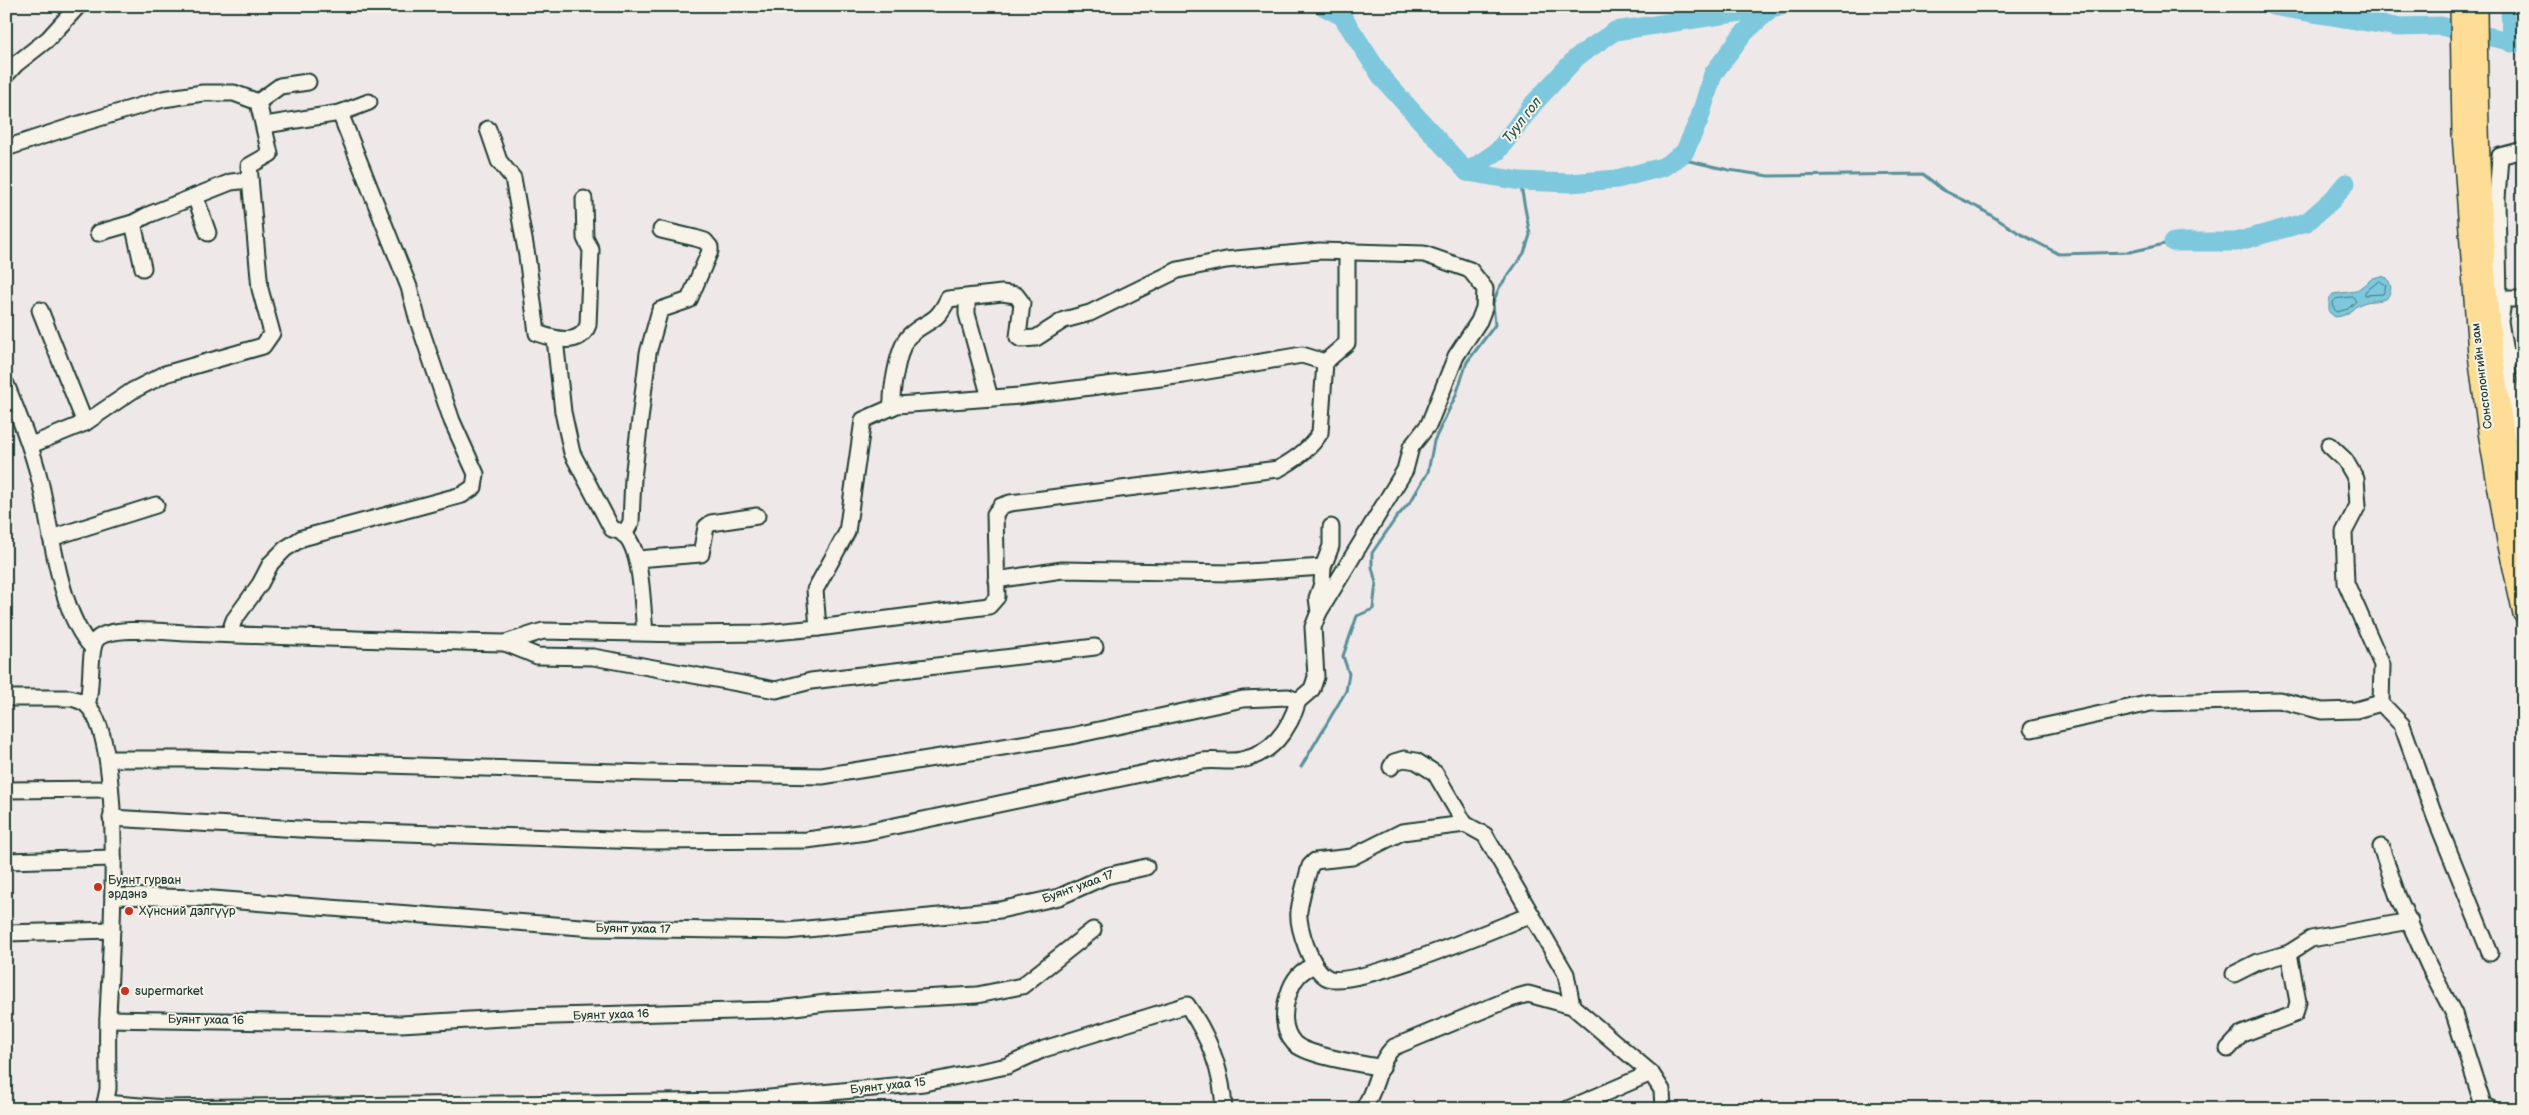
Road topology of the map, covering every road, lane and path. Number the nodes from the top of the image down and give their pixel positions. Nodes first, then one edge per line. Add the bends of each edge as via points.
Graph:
1 (78, 6) edge
2 (2460, 6) edge
3 (2476, 6) edge
4 (6, 74) edge
5 (308, 82) dead end
6 (258, 102) junction
7 (370, 102) dead end
8 (340, 113) junction
9 (265, 125) junction
10 (488, 129) dead end
11 (2470, 131) junction
12 (6, 148) edge
13 (2523, 150) edge
14 (250, 180) junction
15 (195, 196) junction
16 (584, 199) dead end
17 (133, 223) junction
18 (661, 230) dead end
19 (98, 233) dead end
20 (208, 233) dead end
21 (1347, 251) junction
22 (142, 268) dead end
23 (967, 298) junction
24 (2523, 299) edge
25 (2496, 307) junction
26 (40, 310) dead end
27 (555, 340) junction
28 (2499, 357) junction
29 (2523, 358) edge
30 (1325, 362) junction
31 (6, 384) edge
32 (990, 398) junction
33 (892, 407) junction
34 (85, 423) junction
35 (2523, 442) edge
36 (31, 445) junction
37 (2329, 445) dead end
38 (2518, 494) edge
39 (156, 505) dead end
40 (757, 516) dead end
41 (1331, 527) dead end
42 (624, 535) junction
43 (51, 538) junction
44 (2523, 547) edge
45 (637, 559) junction
46 (1323, 567) junction
47 (996, 580) junction
48 (1319, 612) junction
49 (2523, 614) edge
50 (818, 628) junction
51 (645, 632) junction
52 (229, 634) junction
53 (504, 643) junction
54 (92, 646) junction
55 (1095, 647) dead end
56 (6, 698) edge
57 (1298, 701) junction
58 (2381, 703) junction
59 (87, 705) junction
60 (2032, 729) dead end
61 (108, 759) junction
62 (1391, 767) dead end
63 (110, 789) junction
64 (6, 790) edge
65 (111, 818) junction
66 (1465, 824) junction
67 (2381, 846) dead end
68 (113, 858) junction
69 (6, 861) edge
70 (1146, 867) dead end
71 (113, 896) junction
72 (1530, 915) junction
73 (2410, 921) junction
74 (112, 930) junction
75 (1093, 930) dead end
76 (6, 933) edge
77 (2289, 953) junction
78 (2490, 953) dead end
79 (1314, 966) junction
80 (2234, 974) dead end
81 (1572, 1006) junction
82 (108, 1018) junction
83 (2228, 1049) dead end
84 (1382, 1068) junction
85 (1650, 1073) junction
86 (105, 1106) edge
87 (2482, 1108) edge
88 (1224, 1109) edge
89 (1363, 1109) edge
90 (1568, 1109) edge
91 (1663, 1109) edge

1 - 4 street via 48,39
2 - 11 main road
3 - 11 main road
5 - 6 street via 280,86
6 - 9 street
6 - 12 street via 234,93 203,93 164,99
7 - 8 street
8 - 9 street
8 - 52 street via 409,287 449,412 476,474 474,487 462,495 302,538 271,563 234,620
9 - 14 street via 270,154 249,166
10 - 27 street via 499,161 514,178 537,333
11 - 25 main road, Сонсголонгийн зам
11 - 49 main road, Сонсголонгийн зам via 2477,345 2507,540
13 - 25 street via 2500,156
14 - 15 street via 231,182
14 - 34 street via 260,289 272,333 263,346 165,374 132,391
15 - 17 street
15 - 20 street
16 - 27 street via 585,238 591,250 588,325 586,332 578,338
17 - 19 street
17 - 22 street
18 - 42 street via 705,241 710,252 689,300 660,310 648,353 631,522
21 - 23 street via 1226,260 1178,270 1090,313 1064,320 1036,338 1018,337 1022,303 1016,294
21 - 30 street via 1347,343
21 - 48 street via 1424,254 1470,270 1485,289 1484,308 1456,356 1429,424 1411,447 1405,470
23 - 32 street via 967,314
23 - 33 street via 948,299 941,314 903,343 891,396
24 - 25 street
25 - 28 main road, Сонсголонгийн зам
26 - 34 street
27 - 42 street via 563,412 572,452 612,529
28 - 29 street
28 - 35 street
28 - 38 main road, Сонсголонгийн зам
30 - 32 street via 1302,355 1184,375
30 - 47 street via 1320,432 1294,460 1278,469 1001,506 995,514
31 - 36 street
32 - 33 street
33 - 50 street via 863,420 847,532 815,590
34 - 36 street
36 - 43 street
37 - 58 street via 2345,460 2356,479 2358,505 2344,532 2346,583 2382,665
38 - 44 main road, Сонсголонгийн зам
39 - 43 street
40 - 45 street via 711,523 706,527 702,554
41 - 46 street via 1331,546
42 - 45 street
43 - 54 street via 76,627
45 - 51 street
46 - 47 street via 1232,573 1062,570
46 - 48 street via 1317,598
47 - 50 street via 997,597 989,606
48 - 57 street via 1313,627 1316,677 1312,689
50 - 51 street via 763,633
51 - 53 street via 543,631
52 - 53 street
52 - 54 street via 107,632
53 - 55 street via 537,656 593,657 776,690 811,681
54 - 59 street via 92,685
56 - 59 street via 70,698
57 - 61 street via 1288,697 1243,698 1071,736 822,776
57 - 65 street via 1294,715 1274,745 1258,756 1239,761 1202,761 866,832 807,840 643,841 317,830
58 - 60 street via 2356,710 2322,712 2279,700 2151,703
58 - 78 street via 2402,725
59 - 61 street via 94,716
61 - 63 street
62 - 66 street via 1394,762 1404,759 1416,761 1435,773
63 - 64 street
63 - 65 street
65 - 68 street
66 - 72 street via 1485,835
66 - 79 street via 1402,832 1352,857 1315,861 1310,866 1299,911 1300,926
67 - 73 street via 2398,897
68 - 69 street
68 - 71 street
70 - 71 street, Буянт ухаа 17 via 1106,876 1059,897 1000,910 787,930 594,928 200,898
71 - 74 street
72 - 79 street via 1428,955 1347,979 1327,978
72 - 81 street via 1566,974
73 - 77 street via 2311,939
73 - 87 street via 2454,1014
74 - 76 street
74 - 82 street
75 - 82 street, Буянт ухаа 16 via 1022,986 977,995 826,1003 771,1010 401,1024
77 - 80 street via 2258,962
77 - 83 street via 2298,1002 2295,1014 2242,1034
79 - 84 street via 1301,972 1288,996 1285,1025 1294,1043 1311,1053
81 - 84 street via 1528,994 1510,999 1394,1047 1387,1054
81 - 85 street
82 - 86 street
84 - 89 street
85 - 90 street
85 - 91 street via 1662,1090
86 - 88 street, Буянт ухаа 15 via 739,1102 924,1082 1007,1066 1044,1049 1187,1005 1207,1040 1223,1082

